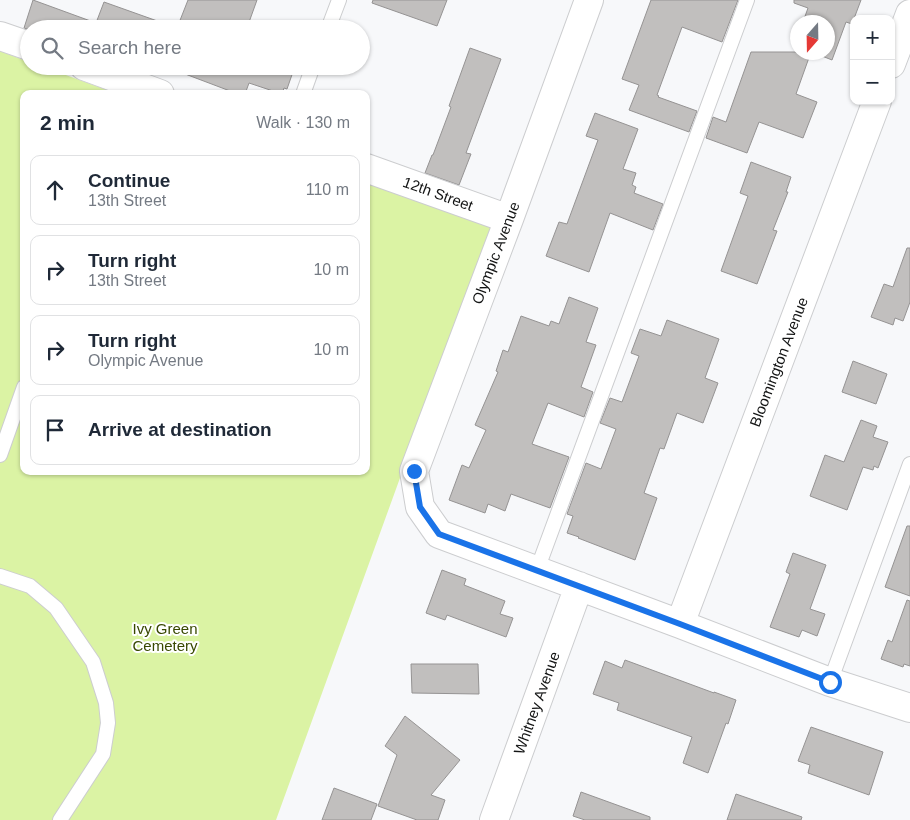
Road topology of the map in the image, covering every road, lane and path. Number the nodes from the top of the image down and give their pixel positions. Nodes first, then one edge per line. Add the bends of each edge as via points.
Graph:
1 (339, 0) edge
2 (589, 0) edge
3 (747, 0) edge
4 (910, 14) edge
5 (331, 20) edge
6 (0, 36) edge
7 (20, 43) edge
8 (893, 60) edge
9 (102, 75) edge
10 (310, 75) edge
11 (128, 88) edge
12 (304, 90) edge
13 (875, 105) edge
14 (370, 169) edge
15 (509, 219) junction
16 (20, 398) edge
17 (0, 455) edge
18 (910, 464) edge
19 (537, 570) junction
20 (0, 576) edge
21 (579, 586) junction
22 (680, 624) junction
23 (830, 682) junction
24 (910, 708) edge
25 (60, 820) edge
26 (494, 820) edge

1 - 5 lane
2 - 15 street, Olympic Avenue
3 - 19 lane
4 - 8 street
6 - 7 street
9 - 11 street
10 - 12 lane
13 - 22 street, Bloomington Avenue
14 - 15 street, 12th Street
15 - 19 street, Olympic Avenue via 414,471 420,507 439,534
16 - 17 lane
18 - 23 lane
19 - 21 street
20 - 25 lane via 30,586 56,608 94,662 106,703 108,723 103,754
21 - 22 street
21 - 26 street, Whitney Avenue
22 - 23 street
23 - 24 street

